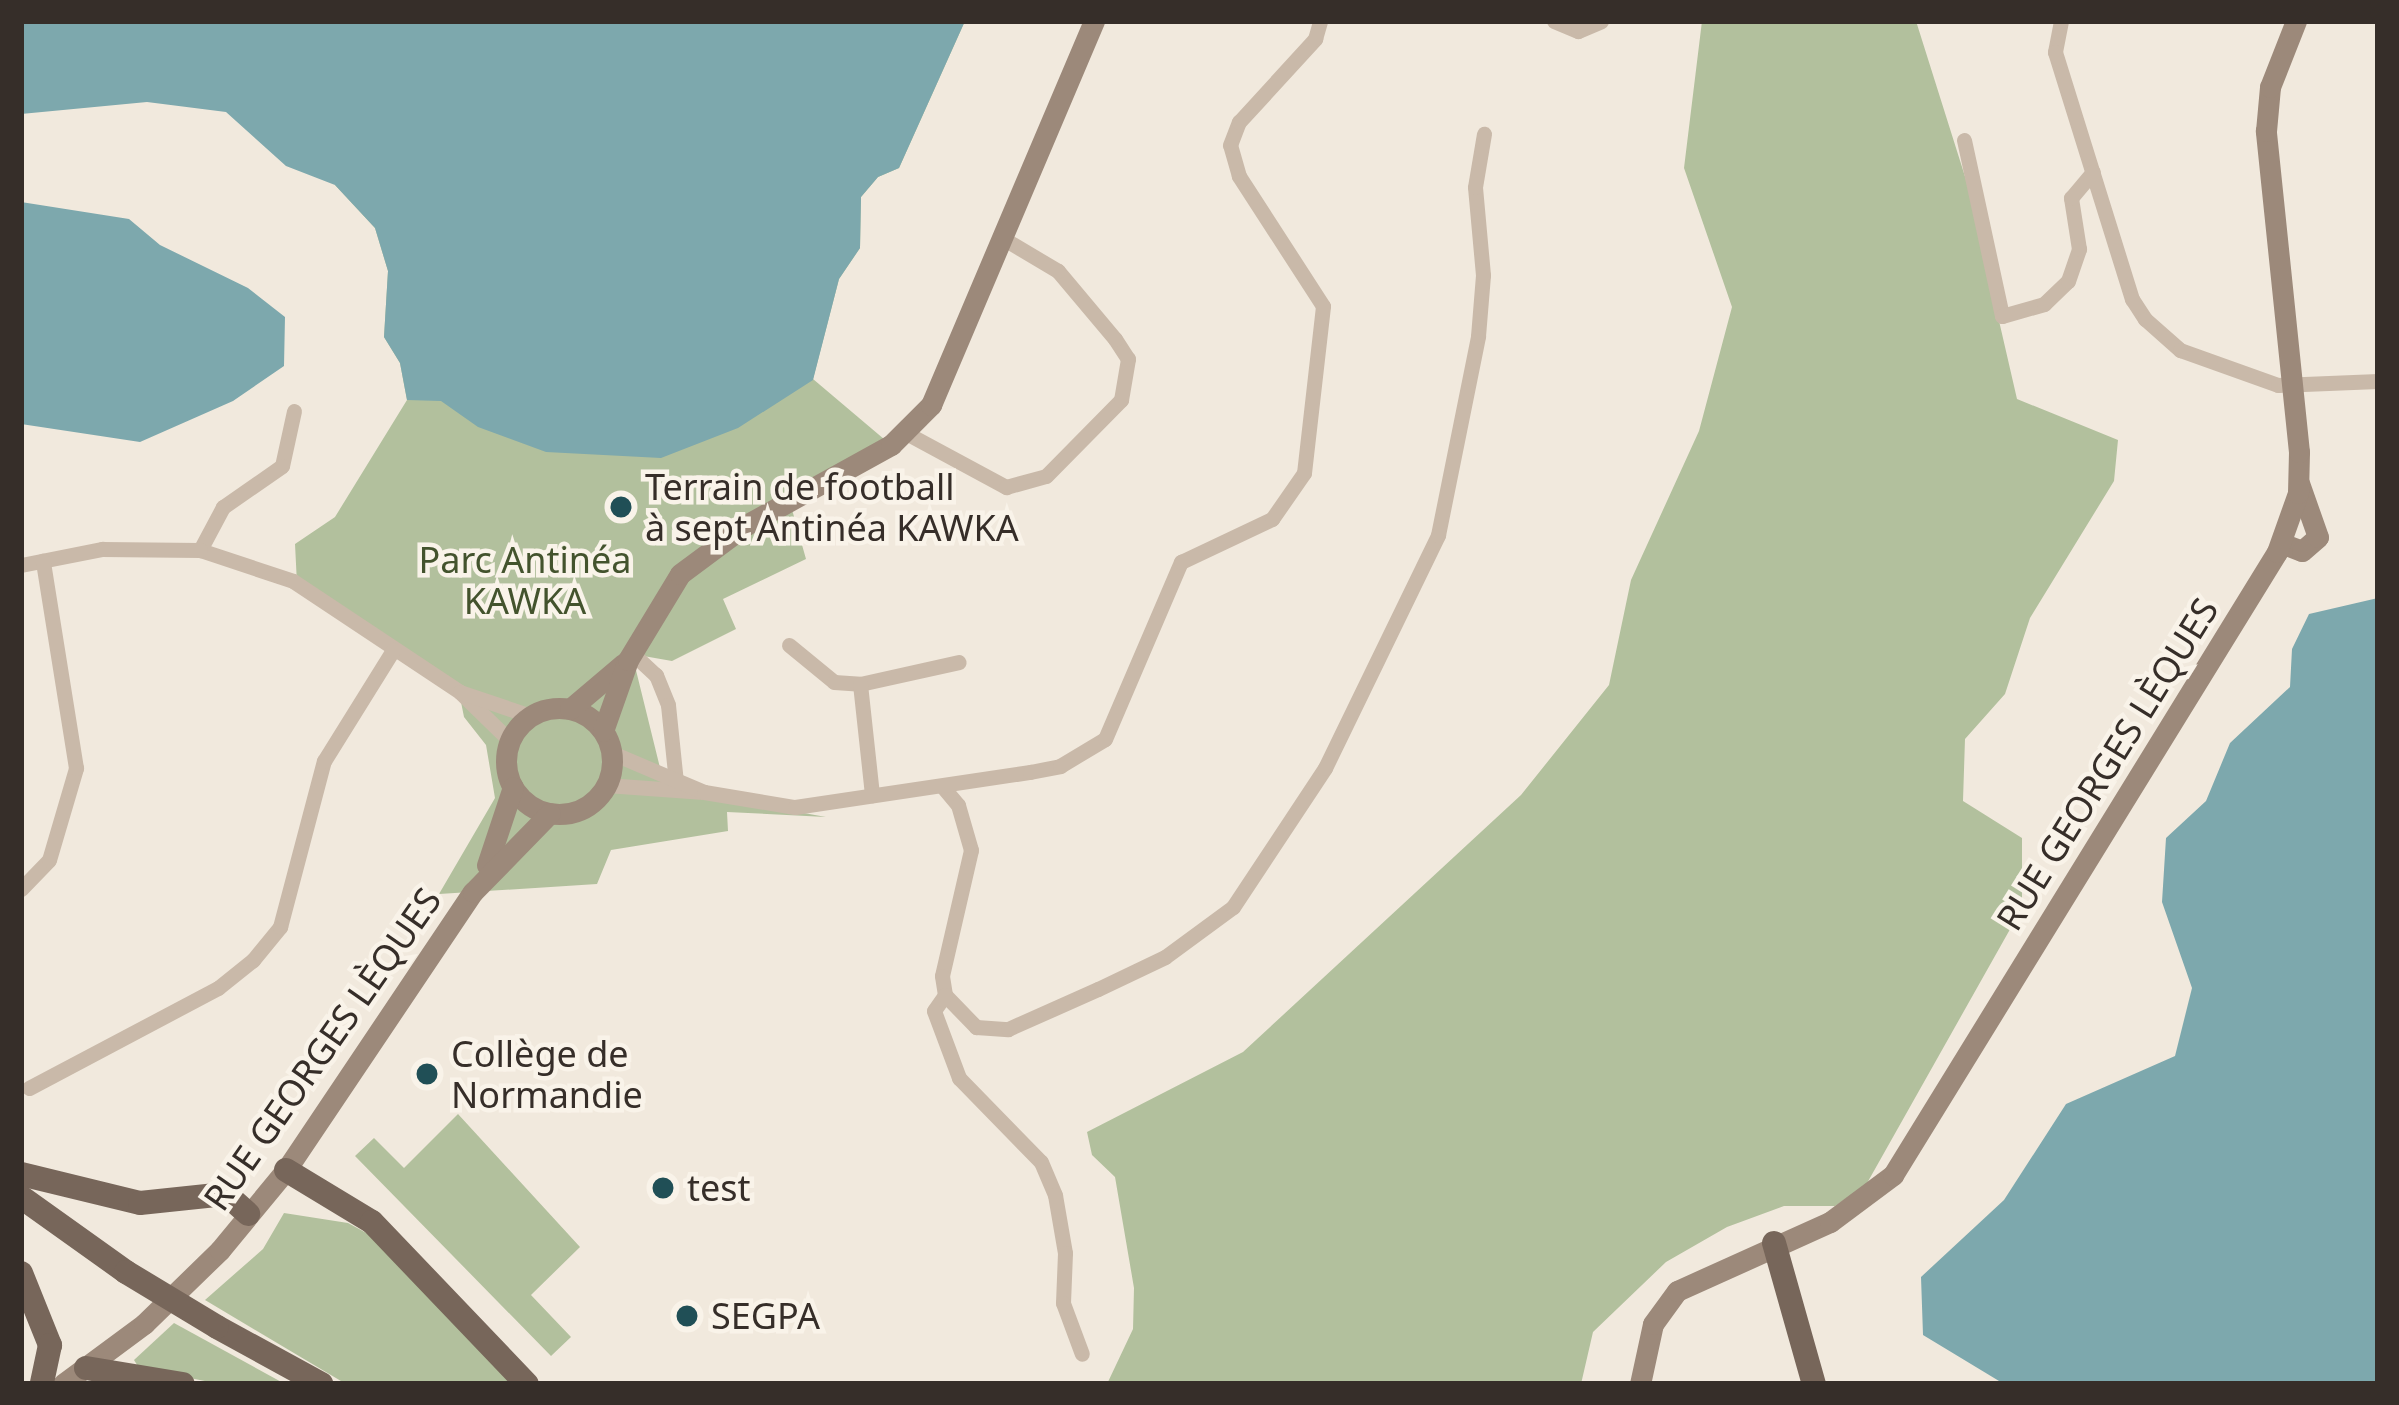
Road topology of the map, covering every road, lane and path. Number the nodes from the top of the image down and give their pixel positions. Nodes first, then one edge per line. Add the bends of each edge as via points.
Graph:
1 (1094, 21) edge
2 (1320, 21) edge
3 (1554, 21) edge
4 (1601, 21) edge
5 (2060, 21) edge
6 (2296, 21) edge
7 (1484, 134) dead end
8 (1964, 140) dead end
9 (2093, 172) junction
10 (1004, 239) junction
11 (2378, 381) edge
12 (2293, 387) junction
13 (294, 411) dead end
14 (906, 433) junction
15 (2299, 483) junction
16 (2281, 543) junction
17 (200, 550) junction
18 (43, 560) junction
19 (21, 565) edge
20 (789, 645) dead end
21 (393, 650) junction
22 (630, 657) junction
23 (958, 662) dead end
24 (860, 684) junction
25 (460, 692) junction
26 (570, 709) junction
27 (532, 716) junction
28 (603, 730) junction
29 (511, 741) junction
30 (611, 753) junction
31 (676, 782) junction
32 (606, 785) junction
33 (942, 785) junction
34 (513, 787) junction
35 (704, 792) junction
36 (872, 795) junction
37 (550, 813) junction
38 (21, 889) edge
39 (473, 892) junction
40 (945, 995) junction
41 (29, 1088) dead end
42 (286, 1170) junction
43 (21, 1174) edge
44 (21, 1197) edge
45 (248, 1214) junction
46 (1765, 1247) junction
47 (21, 1274) edge
48 (1082, 1354) dead end
49 (86, 1369) junction
50 (1811, 1381) edge
51 (42, 1384) edge
52 (63, 1384) edge
53 (183, 1384) edge
54 (321, 1384) edge
55 (527, 1384) edge
56 (1640, 1384) edge

1 - 10 main road
2 - 33 street via 1315,39 1239,122 1230,145 1239,176 1322,306 1316,396 1297,492 1272,519 1180,562 1105,739 1060,766
3 - 4 street via 1578,32
5 - 9 street via 2055,52
6 - 12 main road, RUE GEORGES LÈQUES via 2270,87 2266,131
7 - 40 street via 1475,187 1484,274 1478,336 1438,535 1373,681 1281,842 1205,932 1098,989 992,1032 961,1018
8 - 9 street via 2002,316 2044,304 2068,281 2079,249 2071,199
9 - 12 street via 2145,319 2180,350
10 - 14 main road via 938,392
10 - 14 street via 1058,271 1115,339 1128,359 1121,400 1046,476 1006,488
11 - 12 street
12 - 15 main road, RUE GEORGES LÈQUES
13 - 17 street via 282,466 223,507
14 - 22 main road via 706,550 665,592
15 - 16 main road, RUE GEORGES LÈQUES
15 - 16 main road via 2318,538 2302,551
16 - 46 main road, RUE GEORGES LÈQUES via 1893,1175 1858,1206
17 - 18 street via 102,549
17 - 21 street via 293,581
18 - 19 street
18 - 38 street via 76,769 49,860
20 - 24 street via 815,672
21 - 25 street
21 - 41 street via 324,761 280,927 254,960 218,988
22 - 26 main road
22 - 28 main road
22 - 31 street via 656,675 668,705
23 - 24 street
24 - 36 street
25 - 27 street
25 - 29 street
26 - 27 main road
26 - 28 main road
27 - 29 main road
28 - 30 main road
29 - 34 main road
30 - 31 street
30 - 32 main road
31 - 35 street
32 - 35 street
32 - 37 main road via 583,808
33 - 36 street
33 - 40 street via 958,805 971,850 944,957
34 - 37 main road
34 - 39 main road, RUE GEORGES LÈQUES via 509,817
35 - 36 street via 795,807
37 - 39 main road, RUE GEORGES LÈQUES
39 - 42 main road, RUE GEORGES LÈQUES
40 - 48 street via 934,1011 959,1078 1041,1162 1055,1195 1063,1303
42 - 45 main road, RUE GEORGES LÈQUES
42 - 55 main road via 372,1222
43 - 45 main road via 140,1203 226,1194
44 - 54 main road, bridge via 126,1271
45 - 49 main road, RUE GEORGES LÈQUES via 194,1280
46 - 50 main road
46 - 56 main road, RUE GEORGES LÈQUES via 1677,1291 1653,1324
47 - 51 main road via 50,1345
49 - 52 main road, RUE GEORGES LÈQUES
49 - 53 main road

